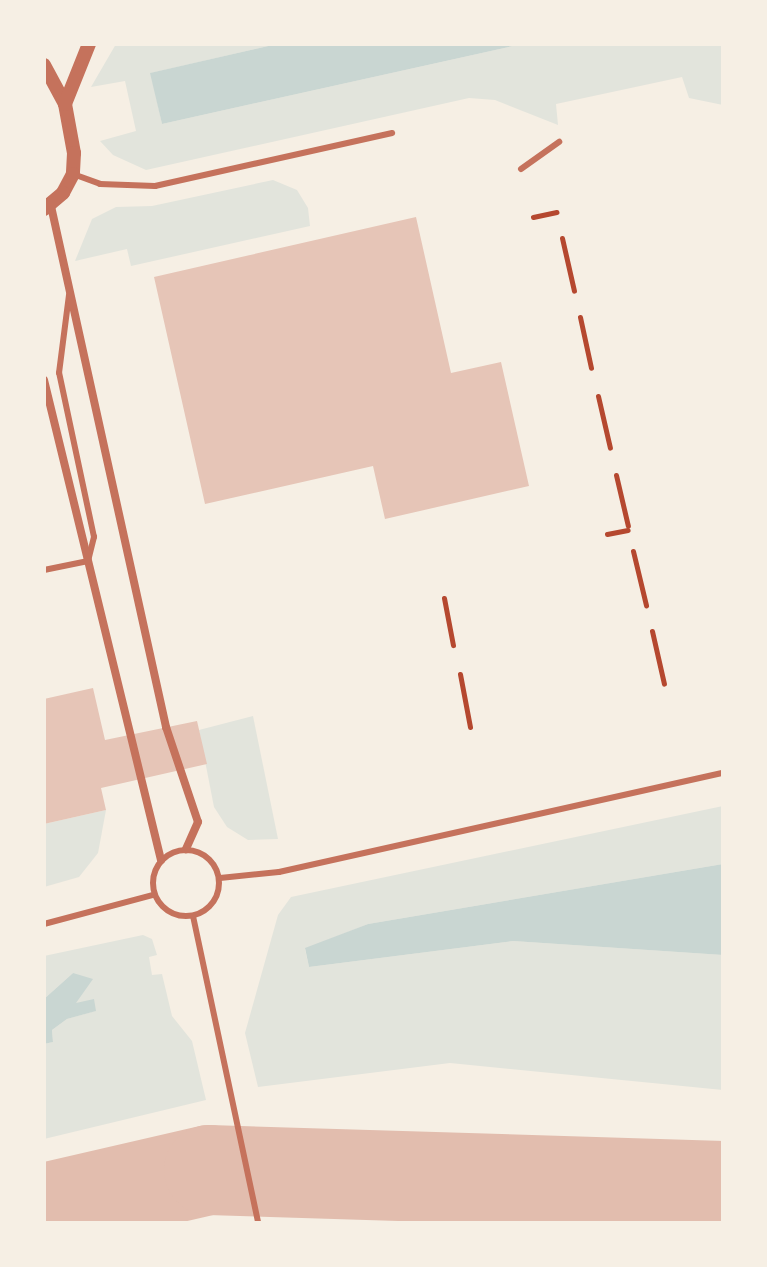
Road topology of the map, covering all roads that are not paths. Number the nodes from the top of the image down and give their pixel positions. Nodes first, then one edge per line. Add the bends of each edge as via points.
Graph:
1 (89, 44) edge
2 (44, 65) edge
3 (65, 104) junction
4 (392, 133) dead end
5 (559, 142) dead end
6 (521, 169) dead end
7 (73, 174) junction
8 (48, 208) edge
9 (70, 292) junction
10 (44, 380) edge
11 (88, 561) junction
12 (44, 570) edge
13 (723, 773) edge
14 (186, 849) junction
15 (161, 860) junction
16 (220, 878) junction
17 (153, 895) junction
18 (193, 916) junction
19 (44, 924) edge
20 (258, 1223) edge

1 - 3 street
2 - 3 street
3 - 7 street
4 - 7 lane via 155,186 100,184
5 - 6 lane
7 - 8 street
8 - 9 street
9 - 11 lane via 59,373 94,537
9 - 14 street via 166,727 198,822
10 - 11 street
11 - 12 lane
11 - 15 street
13 - 16 lane via 279,872
14 - 15 lane
14 - 16 lane via 211,861
15 - 17 lane via 154,872
16 - 18 lane via 215,900
17 - 18 lane via 171,914
17 - 19 lane
18 - 20 lane

